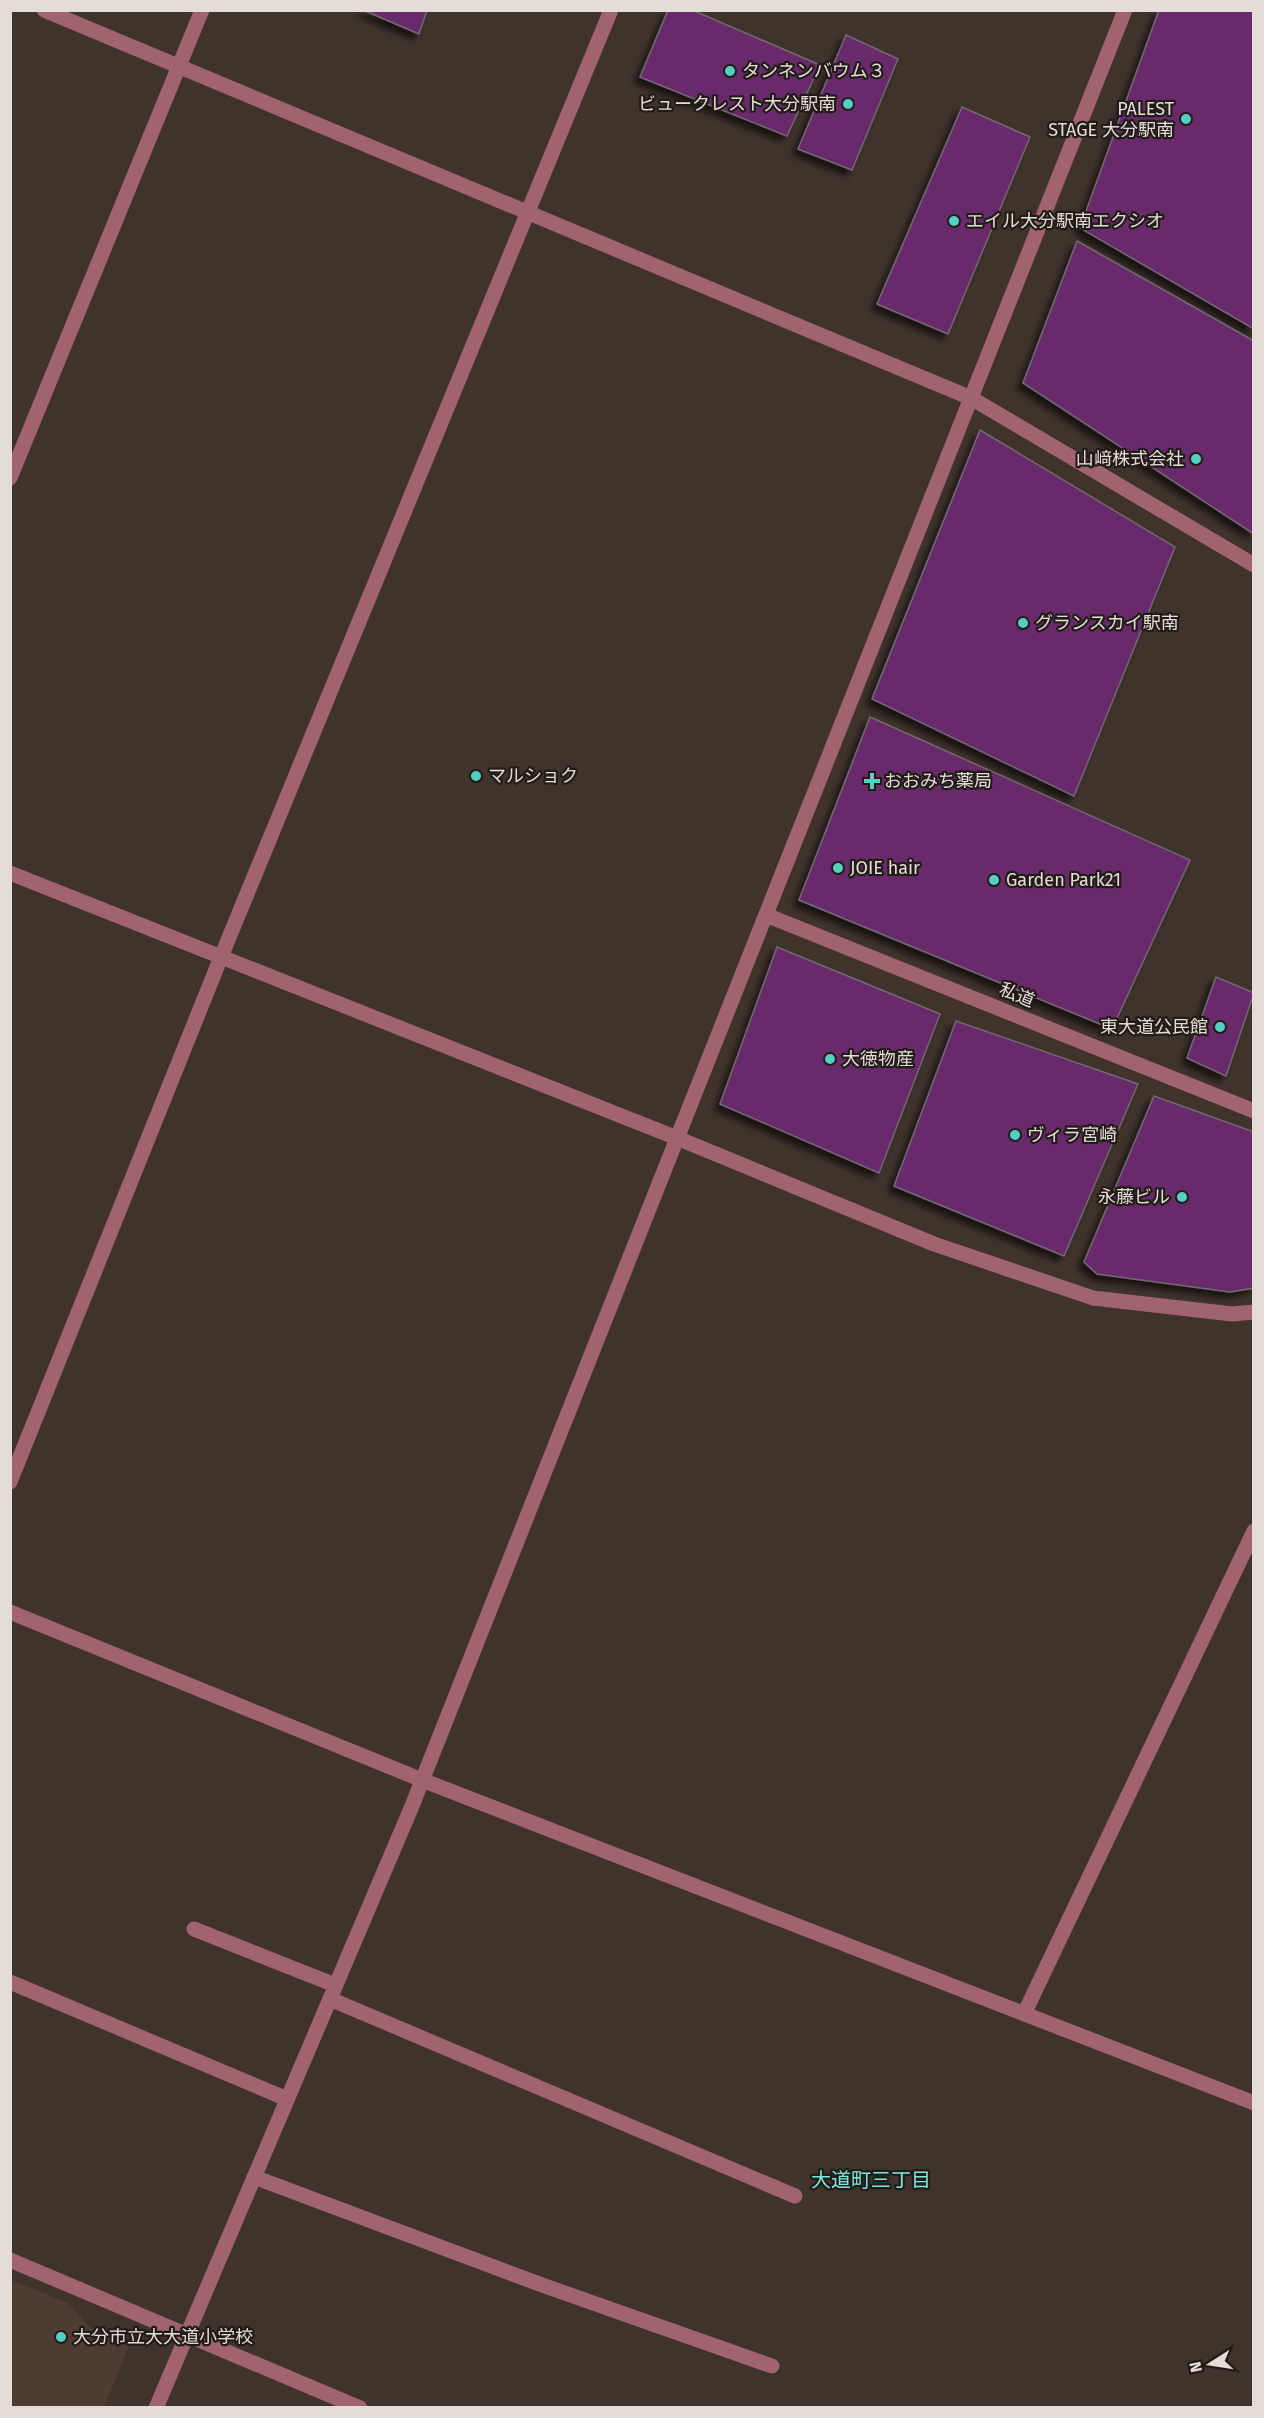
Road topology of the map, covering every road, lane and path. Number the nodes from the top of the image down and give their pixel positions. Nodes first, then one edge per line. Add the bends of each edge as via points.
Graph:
1 (44, 10) edge
2 (202, 10) edge
3 (611, 10) edge
4 (1125, 10) edge
5 (179, 67) junction
6 (529, 213) junction
7 (971, 398) junction
8 (10, 478) edge
9 (1254, 564) edge
10 (10, 873) edge
11 (766, 915) junction
12 (221, 957) junction
13 (1254, 1112) edge
14 (677, 1138) junction
15 (1254, 1312) edge
16 (10, 1482) edge
17 (1254, 1531) edge
18 (10, 1612) edge
19 (422, 1780) junction
20 (194, 1929) dead end
21 (10, 1982) edge
22 (333, 1992) junction
23 (1024, 2014) junction
24 (287, 2099) junction
25 (1254, 2103) edge
26 (254, 2177) junction
27 (795, 2196) dead end
28 (10, 2260) edge
29 (187, 2333) junction
30 (772, 2366) dead end
31 (156, 2408) edge
32 (360, 2408) edge

1 - 5 street
2 - 5 street
3 - 6 street
4 - 7 street
5 - 6 street
5 - 8 street
6 - 7 street
6 - 12 street
7 - 9 street
7 - 11 street
10 - 12 street
11 - 13 street, 私道
11 - 14 street
12 - 14 street
12 - 16 street
14 - 15 street via 934,1244 1093,1298 1232,1314
14 - 19 street
17 - 23 street
18 - 19 street
19 - 22 street
19 - 23 street
20 - 22 street
21 - 24 street
22 - 24 street
22 - 27 street
23 - 25 street
24 - 26 street
26 - 29 street
26 - 30 street
28 - 29 street
29 - 31 street
29 - 32 street

